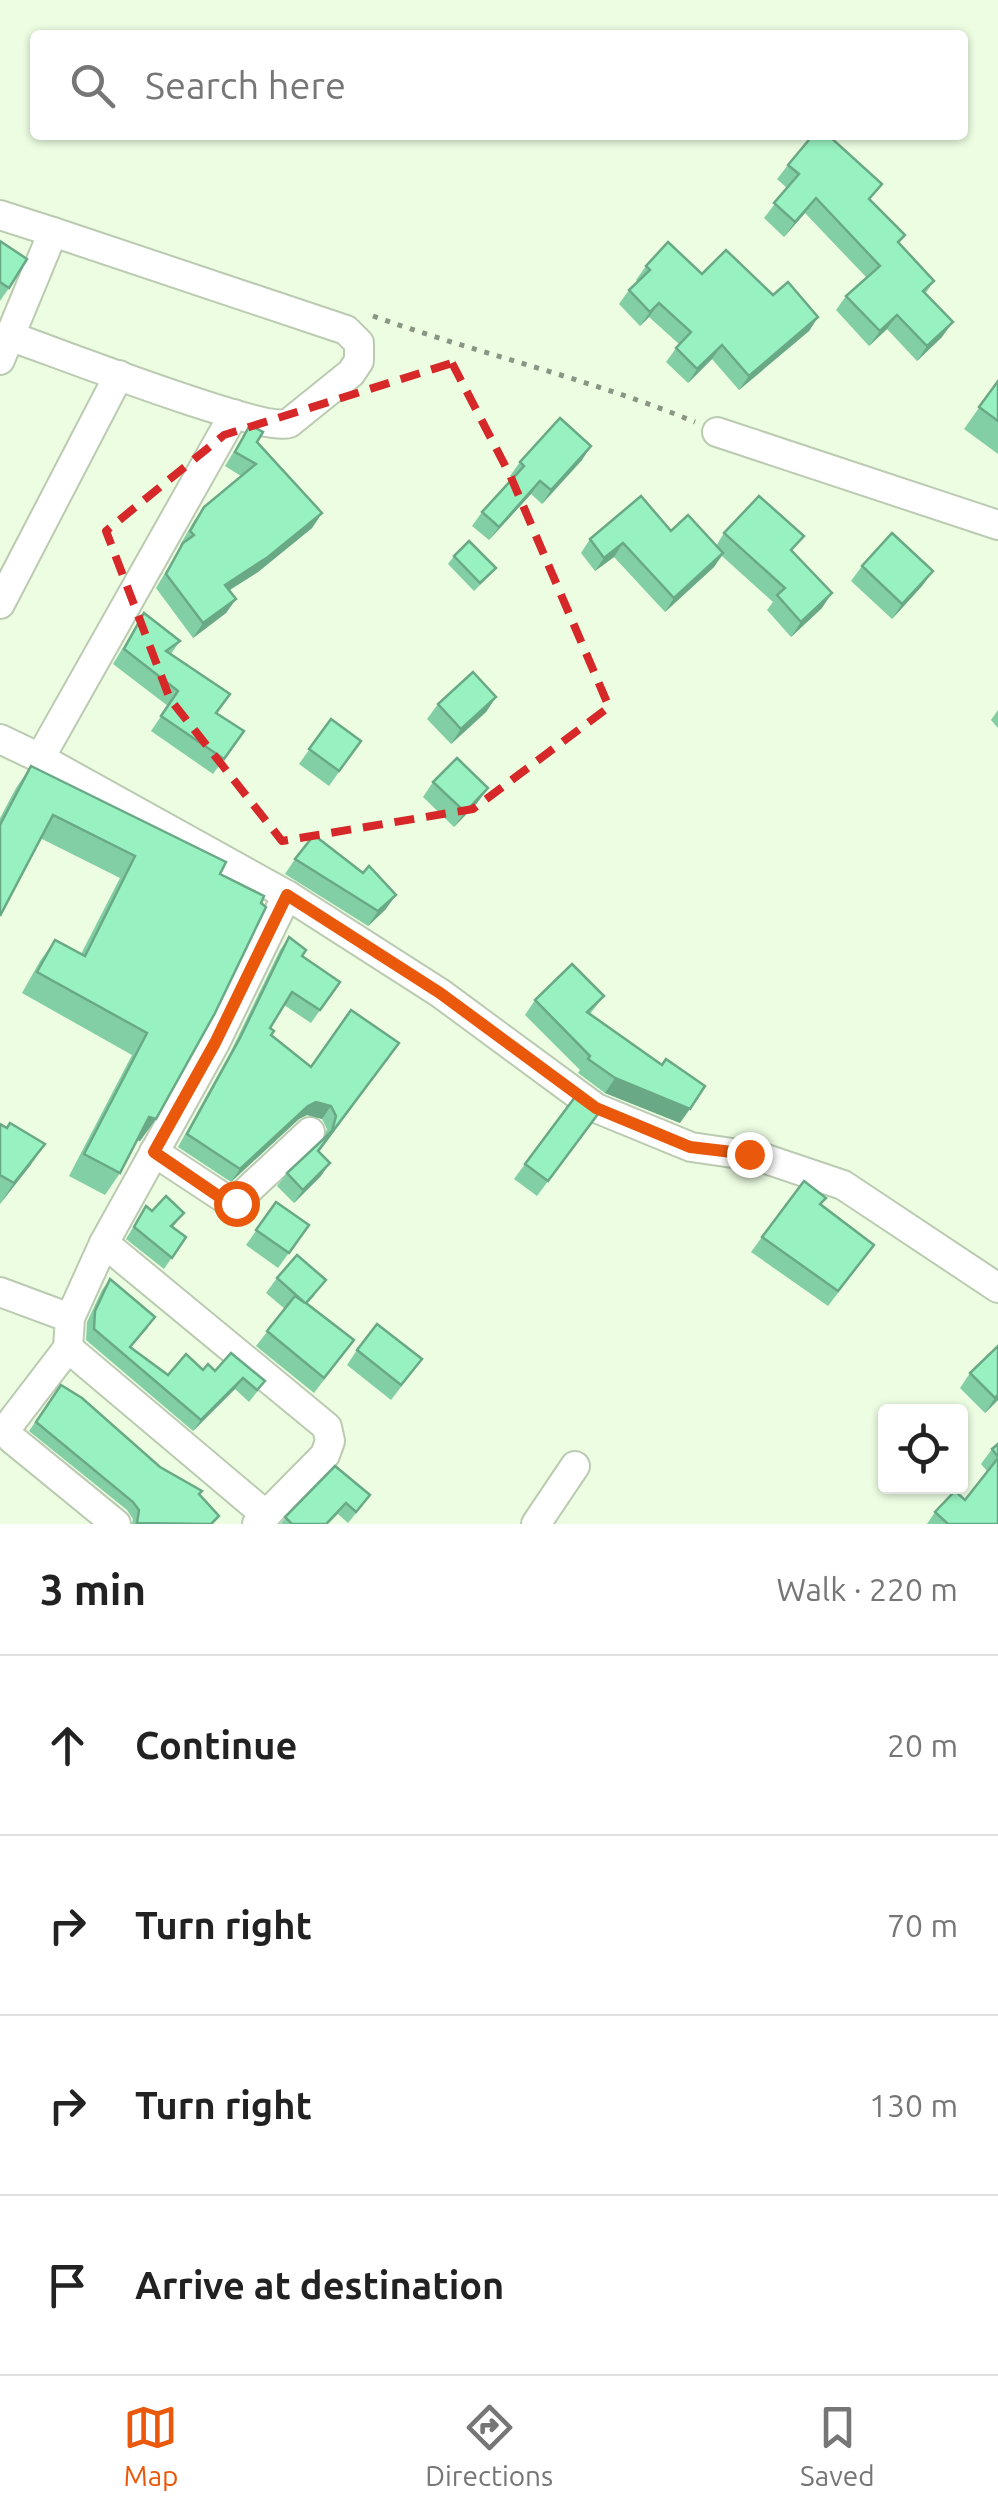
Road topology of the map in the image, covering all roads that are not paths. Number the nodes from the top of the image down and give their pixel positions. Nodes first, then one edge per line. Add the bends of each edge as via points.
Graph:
1 (0, 216) edge
2 (53, 232) junction
3 (6, 348) edge
4 (119, 375) junction
5 (234, 414) junction
6 (717, 432) dead end
7 (998, 525) edge
8 (0, 604) edge
9 (0, 739) edge
10 (40, 758) junction
11 (287, 895) junction
12 (310, 1132) dead end
13 (154, 1152) junction
14 (104, 1243) junction
15 (998, 1288) edge
16 (0, 1292) edge
17 (70, 1318) junction
18 (68, 1348) junction
19 (574, 1466) dead end
20 (262, 1520) edge
21 (116, 1524) edge
22 (536, 1524) edge

1 - 2 street
2 - 3 street
2 - 5 street via 346,330 359,343 351,372 290,423 276,426
3 - 4 street
4 - 5 street
4 - 8 street
5 - 10 street
6 - 7 street
9 - 10 street
10 - 11 street
11 - 13 street
11 - 15 street via 440,993 596,1108 690,1147 760,1157 842,1185
12 - 13 street via 233,1204
13 - 14 street
14 - 17 street
14 - 20 street via 327,1427 325,1455
16 - 17 street
17 - 18 street
18 - 20 street
18 - 21 street via 8,1432
19 - 22 street

